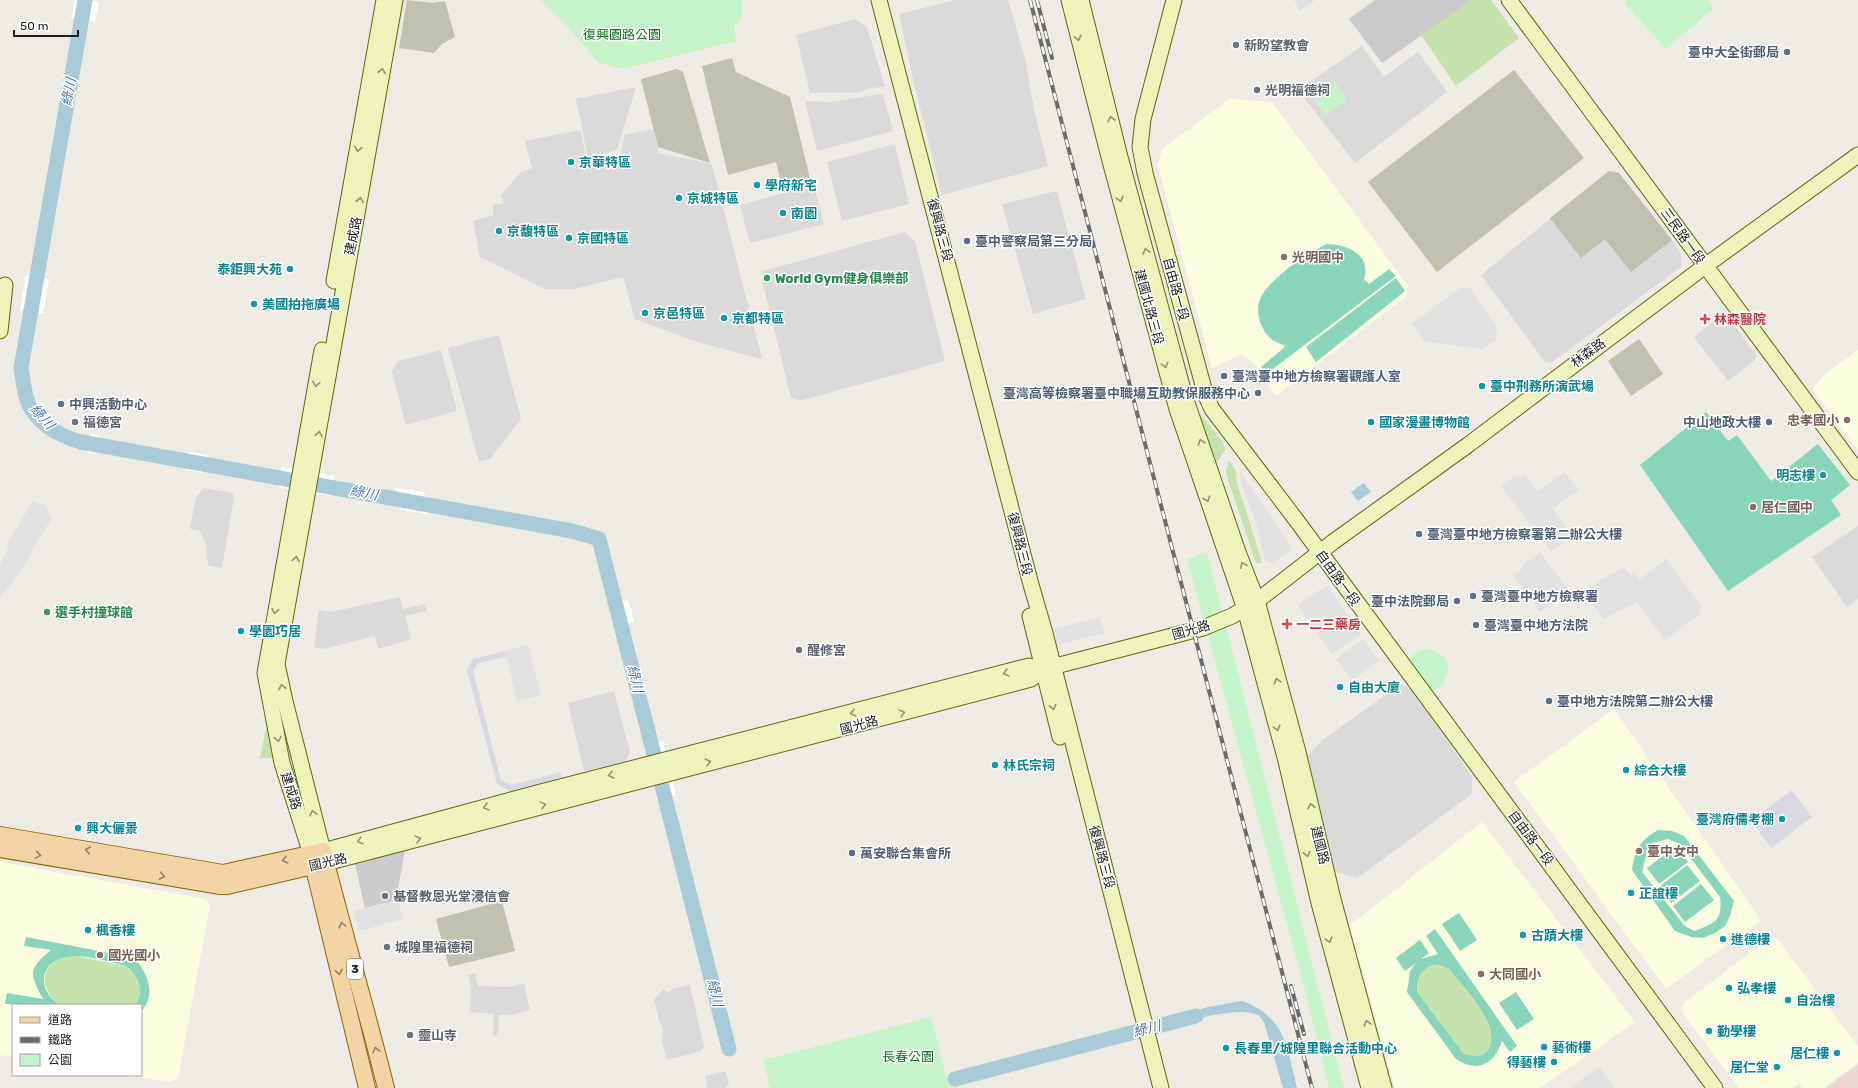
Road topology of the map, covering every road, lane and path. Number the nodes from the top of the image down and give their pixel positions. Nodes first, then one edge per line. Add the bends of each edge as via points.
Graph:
1 (384, 0) edge
2 (395, 0) edge
3 (869, 0) edge
4 (878, 0) edge
5 (1069, 0) edge
6 (1081, 0) edge
7 (1174, 0) edge
8 (1509, 0) edge
9 (1858, 155) edge
10 (1705, 266) junction
11 (5, 285) dead end
12 (0, 331) edge
13 (306, 471) junction
14 (1858, 472) edge
15 (1320, 553) junction
16 (1251, 605) junction
17 (1049, 668) junction
18 (0, 835) edge
19 (0, 849) edge
20 (318, 859) junction
21 (1142, 1032) junction
22 (367, 1088) edge
23 (386, 1088) edge
24 (1152, 1088) edge
25 (1161, 1088) edge
26 (1369, 1088) edge
27 (1384, 1088) edge
28 (1715, 1088) edge

1 -> 13 street, 建成路
13 -> 2 street, 建成路
3 - 17 street, 復興路三段
4 - 17 street, 復興路三段 via 1030,581
5 -> 16 street, 建國北路三段 via 1177,408
16 -> 6 street, 建國北路三段 via 1238,552 1185,396 1120,157
7 - 15 street, 自由路一段 via 1144,118 1140,147 1145,174 1206,396 1212,409
8 - 10 street, 三民路一段
9 - 10 street, 林森路
10 - 14 street, 三民路一段
10 - 15 street, 林森路
11 - 12 street
13 - 20 street, 建成路 via 277,664
15 - 16 street, 國光路
15 - 28 street, 自由路一段
16 - 17 street, 國光路 via 1203,628
16 -> 26 street, 建國路 via 1319,903
27 -> 16 street, 建國路 via 1333,899 1298,752
17 - 20 street, 國光路 via 1031,679 669,766
17 - 21 street, 復興路三段
20 -> 18 main road, 國光路 via 223,873
19 -> 20 main road, 國光路 via 221,886
20 -> 22 main road, 建成路 / 3
23 -> 20 main road, 建成路 / 3 via 363,995
21 - 24 street, 復興路三段
21 - 25 street, 復興路三段

